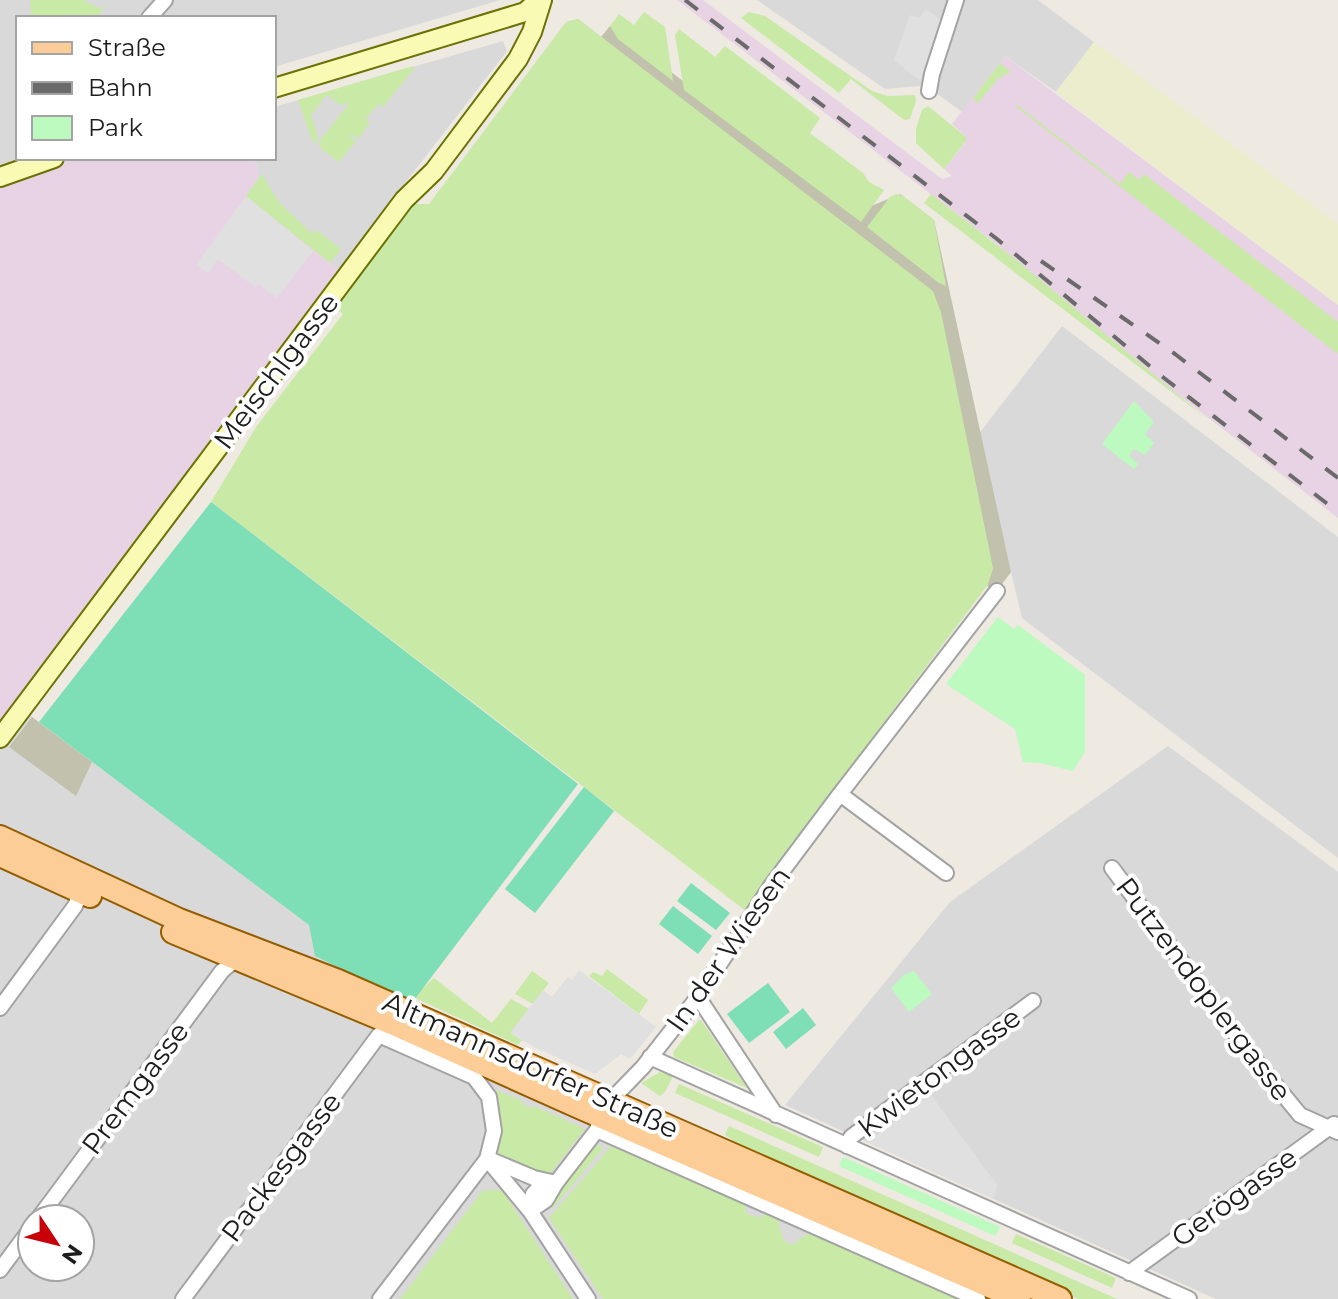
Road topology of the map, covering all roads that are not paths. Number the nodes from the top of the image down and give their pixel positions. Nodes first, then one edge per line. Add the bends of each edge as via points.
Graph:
1 (165, 0) edge
2 (540, 0) edge
3 (956, 0) edge
4 (151, 16) edge
5 (276, 87) edge
6 (929, 91) dead end
7 (48, 160) edge
8 (0, 177) edge
9 (997, 591) dead end
10 (0, 738) edge
11 (840, 794) junction
12 (0, 837) edge
13 (0, 855) edge
14 (1112, 868) dead end
15 (946, 873) dead end
16 (81, 892) junction
17 (235, 960) junction
18 (698, 997) junction
19 (1033, 1001) dead end
20 (0, 1008) edge
21 (379, 1035) joint
22 (650, 1057) junction
23 (777, 1115) junction
24 (603, 1116) junction
25 (1335, 1127) edge
26 (847, 1146) junction
27 (487, 1159) junction
28 (550, 1182) junction
29 (50, 1203) edge
30 (530, 1211) junction
31 (16, 1248) edge
32 (0, 1270) edge
33 (1129, 1273) junction
34 (987, 1295) edge
35 (183, 1299) edge
36 (380, 1299) edge
37 (588, 1299) edge
38 (1019, 1299) edge
39 (1060, 1299) edge
40 (1189, 1299) edge

1 - 4 street
2 - 5 street via 525,12
2 - 10 street, Meischlgasse via 527,43 507,74 434,171 404,200
3 - 6 street
7 - 8 street
9 - 11 street, In der Wiesen
11 - 15 street
11 - 18 street, In der Wiesen
12 - 24 main road, Altmannsdorfer Straße via 179,920 338,981
13 - 16 main road, Altmannsdorfer Straße
14 - 25 street, Putzendoplergasse via 1300,1115
16 - 17 main road, Altmannsdorfer Straße
16 - 20 street
17 - 24 main road, Altmannsdorfer Straße
17 - 29 street, Premgasse
18 - 22 street, In der Wiesen
18 - 23 street
19 - 26 street, Kwietongasse via 851,1137
21 - 27 street, Altmannsdorfer Straße via 474,1077 489,1097 494,1131
21 - 35 street, Packesgasse
22 - 23 street, Altmannsdorfer Straße
22 - 24 street, In der Wiesen
23 - 26 street, Altmannsdorfer Straße
24 - 28 street, In der Wiesen
24 - 34 main road, Altmannsdorfer Straße
24 - 39 main road, Altmannsdorfer Straße
25 - 33 street, Gerögasse
26 - 33 street, Altmannsdorfer Straße
27 - 28 street
27 - 30 street
27 - 36 street
28 - 30 street, In der Wiesen via 546,1200
30 - 37 street
31 - 32 street
33 - 40 street, Altmannsdorfer Straße
34 - 38 main road, Altmannsdorfer Straße

